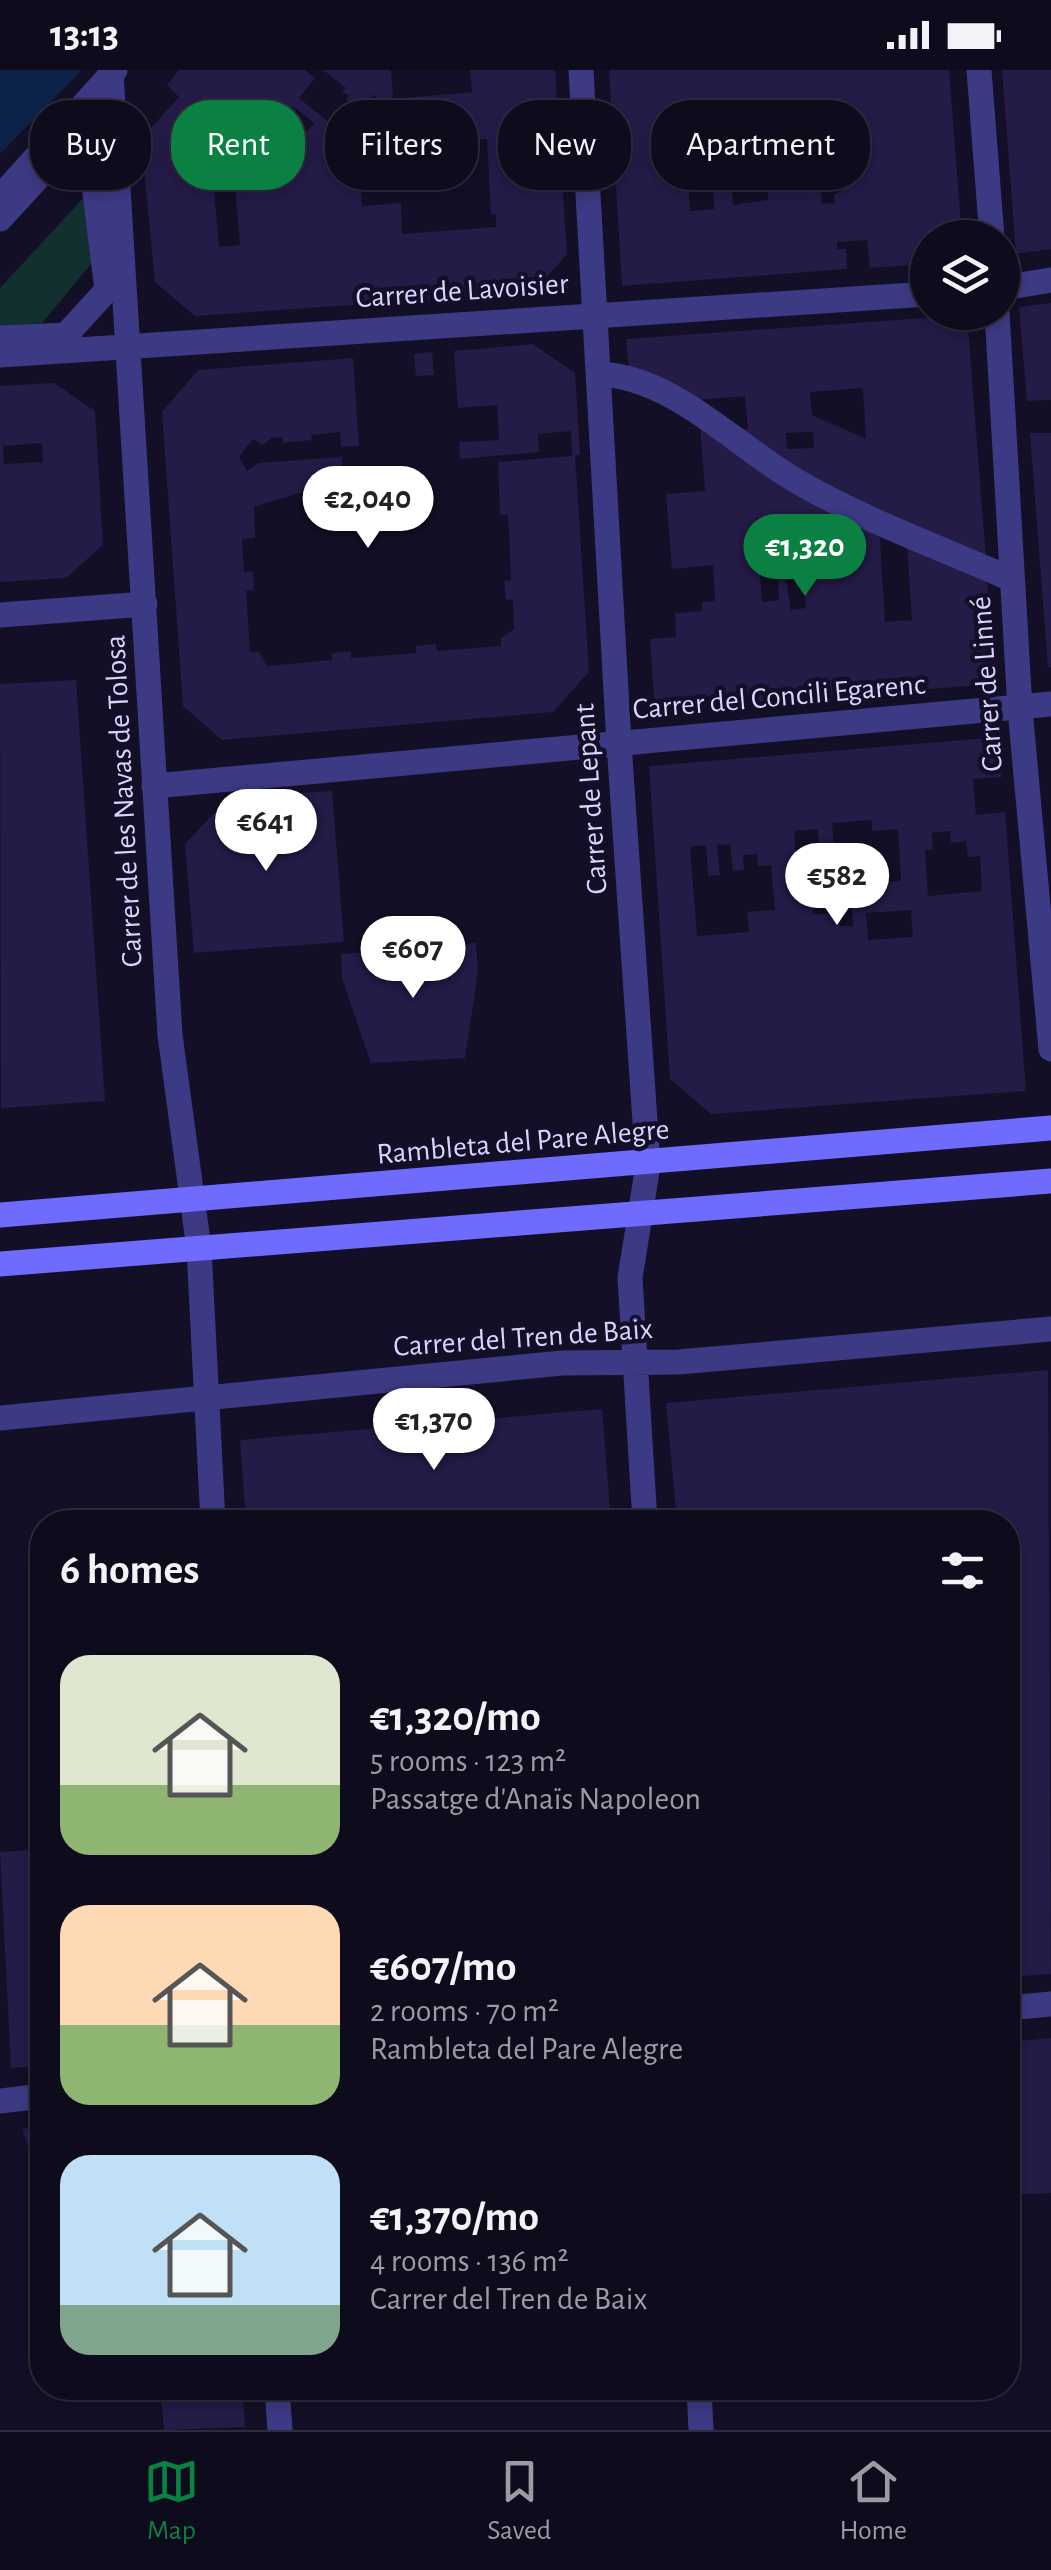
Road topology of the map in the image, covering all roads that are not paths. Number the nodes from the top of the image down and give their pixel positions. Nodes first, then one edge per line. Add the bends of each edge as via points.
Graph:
1 (581, 70) edge
2 (978, 70) edge
3 (113, 72) edge
4 (0, 197) edge
5 (0, 219) edge
6 (990, 220) edge
7 (1051, 280) edge
8 (1020, 285) edge
9 (910, 295) edge
10 (596, 315) junction
11 (998, 330) edge
12 (0, 338) edge
13 (130, 344) junction
14 (0, 354) edge
15 (599, 374) junction
16 (1011, 578) junction
17 (145, 604) junction
18 (0, 615) edge
19 (1051, 704) edge
20 (1020, 709) junction
21 (619, 744) junction
22 (154, 786) junction
23 (1051, 1050) edge
24 (1051, 1128) edge
25 (648, 1164) junction
26 (1051, 1181) edge
27 (191, 1200) junction
28 (638, 1212) junction
29 (0, 1215) edge
30 (199, 1249) junction
31 (0, 1264) edge
32 (1051, 1329) edge
33 (634, 1360) junction
34 (204, 1397) junction
35 (0, 1418) edge
36 (212, 1510) edge
37 (644, 1510) edge
38 (1051, 2004) edge
39 (1020, 2007) edge
40 (30, 2097) edge
41 (0, 2101) edge
42 (277, 2400) edge
43 (700, 2400) edge
44 (280, 2430) edge
45 (701, 2430) edge

1 - 10 street, Carrer de Lepant
2 - 6 street
3 - 4 street
3 - 13 street, Carrer de les Navas de Tolosa
5 - 12 street via 68,144 89,144 107,290 66,335
7 - 8 street
9 - 10 street, Carrer de Lavoisier
10 - 13 street, Carrer de Lavoisier
10 - 15 street, Carrer de Lepant
11 - 16 street, Carrer de Linné
13 - 14 street, Carrer de Lavoisier
13 - 17 street, Carrer de les Navas de Tolosa
15 - 16 street via 663,392 803,485
15 - 21 street, Carrer de Lepant
16 - 20 street, Carrer de Linné
17 - 18 street
17 - 22 street, Carrer de les Navas de Tolosa
19 - 20 street, Carrer del Concili Egarenc
20 - 21 street, Carrer del Concili Egarenc
20 - 23 street, Carrer de Linné
21 - 22 street, Carrer del Concili Egarenc
21 - 25 street, Carrer de Lepant
22 - 27 street, Carrer de les Navas de Tolosa via 170,1035
24 - 25 main road, Rambleta del Pare Alegre
25 - 27 main road, Rambleta del Pare Alegre
25 - 28 street, Carrer de Lepant
26 - 28 main road
27 - 29 main road, Rambleta del Pare Alegre
27 - 30 street, Carrer de les Navas de Tolosa
28 - 30 main road
28 - 33 street, Carrer de Lepant via 630,1278
30 - 31 main road
30 - 34 street, Carrer de les Navas de Tolosa
32 - 33 street, Carrer del Tren de Baix via 679,1362
33 - 34 street, Carrer del Tren de Baix
33 - 37 street, Carrer de Lepant
34 - 35 street, Carrer del Tren de Baix
34 - 36 street, Carrer de les Navas de Tolosa
38 - 39 street
40 - 41 street
42 - 44 street
43 - 45 street

